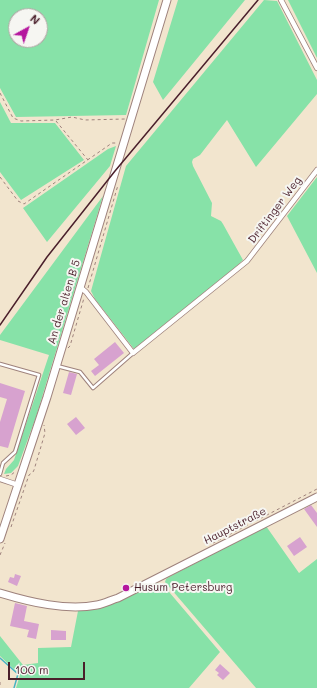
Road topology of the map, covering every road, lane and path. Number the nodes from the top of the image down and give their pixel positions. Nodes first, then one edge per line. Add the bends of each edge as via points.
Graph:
1 (167, 0) edge
2 (281, 0) edge
3 (317, 68) edge
4 (0, 93) edge
5 (131, 119) junction
6 (55, 120) junction
7 (124, 143) junction
8 (88, 161) junction
9 (317, 170) edge
10 (0, 177) edge
11 (80, 287) junction
12 (133, 353) junction
13 (0, 364) edge
14 (57, 366) junction
15 (0, 474) edge
16 (0, 478) edge
17 (18, 486) junction
18 (317, 489) edge
19 (317, 497) edge
20 (0, 539) edge
21 (212, 543) dead end
22 (0, 593) edge
23 (0, 682) edge
24 (0, 688) edge

1 - 5 main road, An der alten B 5
2 - 3 street
4 - 6 path via 13,118 21,121
5 - 6 path via 85,120 72,116
5 - 7 main road, An der alten B 5
6 - 8 path
7 - 8 path via 112,144
7 - 11 main road, An der alten B 5
8 - 10 path via 24,204 18,202
9 - 12 street, Driftinger Weg via 247,261
11 - 12 street
11 - 14 main road, An der alten B 5
12 - 14 lane via 93,388 80,372
13 - 15 lane via 39,375 15,452 3,463
14 - 17 main road, An der alten B 5
16 - 17 street
17 - 20 main road, An der alten B 5
18 - 21 path
19 - 22 main road, Hauptstraße via 118,598 99,605 49,605
23 - 24 path

